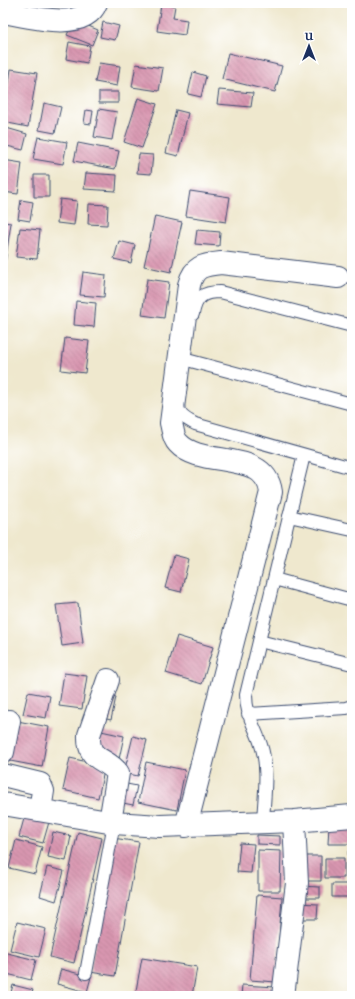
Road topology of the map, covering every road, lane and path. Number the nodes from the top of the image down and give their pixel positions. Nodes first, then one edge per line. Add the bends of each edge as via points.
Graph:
1 (96, 3) edge
2 (3, 12) edge
3 (338, 277) dead end
4 (352, 326) edge
5 (187, 360) junction
6 (352, 404) edge
7 (304, 455) junction
8 (352, 468) edge
9 (289, 516) junction
10 (352, 530) edge
11 (274, 579) junction
12 (352, 600) edge
13 (258, 641) junction
14 (352, 664) edge
15 (108, 680) dead end
16 (352, 706) edge
17 (248, 714) junction
18 (9, 721) dead end
19 (3, 752) edge
20 (3, 775) edge
21 (3, 804) edge
22 (40, 810) junction
23 (352, 816) edge
24 (294, 821) junction
25 (263, 822) junction
26 (112, 823) junction
27 (186, 826) junction
28 (86, 973) dead end
29 (283, 996) edge

1 - 2 street via 93,11 68,20
3 - 27 street via 221,263 197,269 189,285 171,423 174,435 183,447 194,452 255,467 264,473 270,483 271,492
4 - 5 lane via 220,292 211,292 195,303
5 - 6 lane
5 - 7 lane via 178,405 184,418 195,424
7 - 8 lane
7 - 9 lane
9 - 10 lane
9 - 11 lane
11 - 12 lane
11 - 13 lane
13 - 14 lane
13 - 17 lane via 246,695
15 - 26 street via 89,735 89,744 96,758 118,772
16 - 17 lane
17 - 25 lane via 261,744 266,768
18 - 19 street
20 - 22 street via 40,784 43,791
21 - 22 street
22 - 26 street
23 - 24 street
24 - 25 street
24 - 29 street via 297,883
25 - 27 street
26 - 27 street
26 - 28 lane

